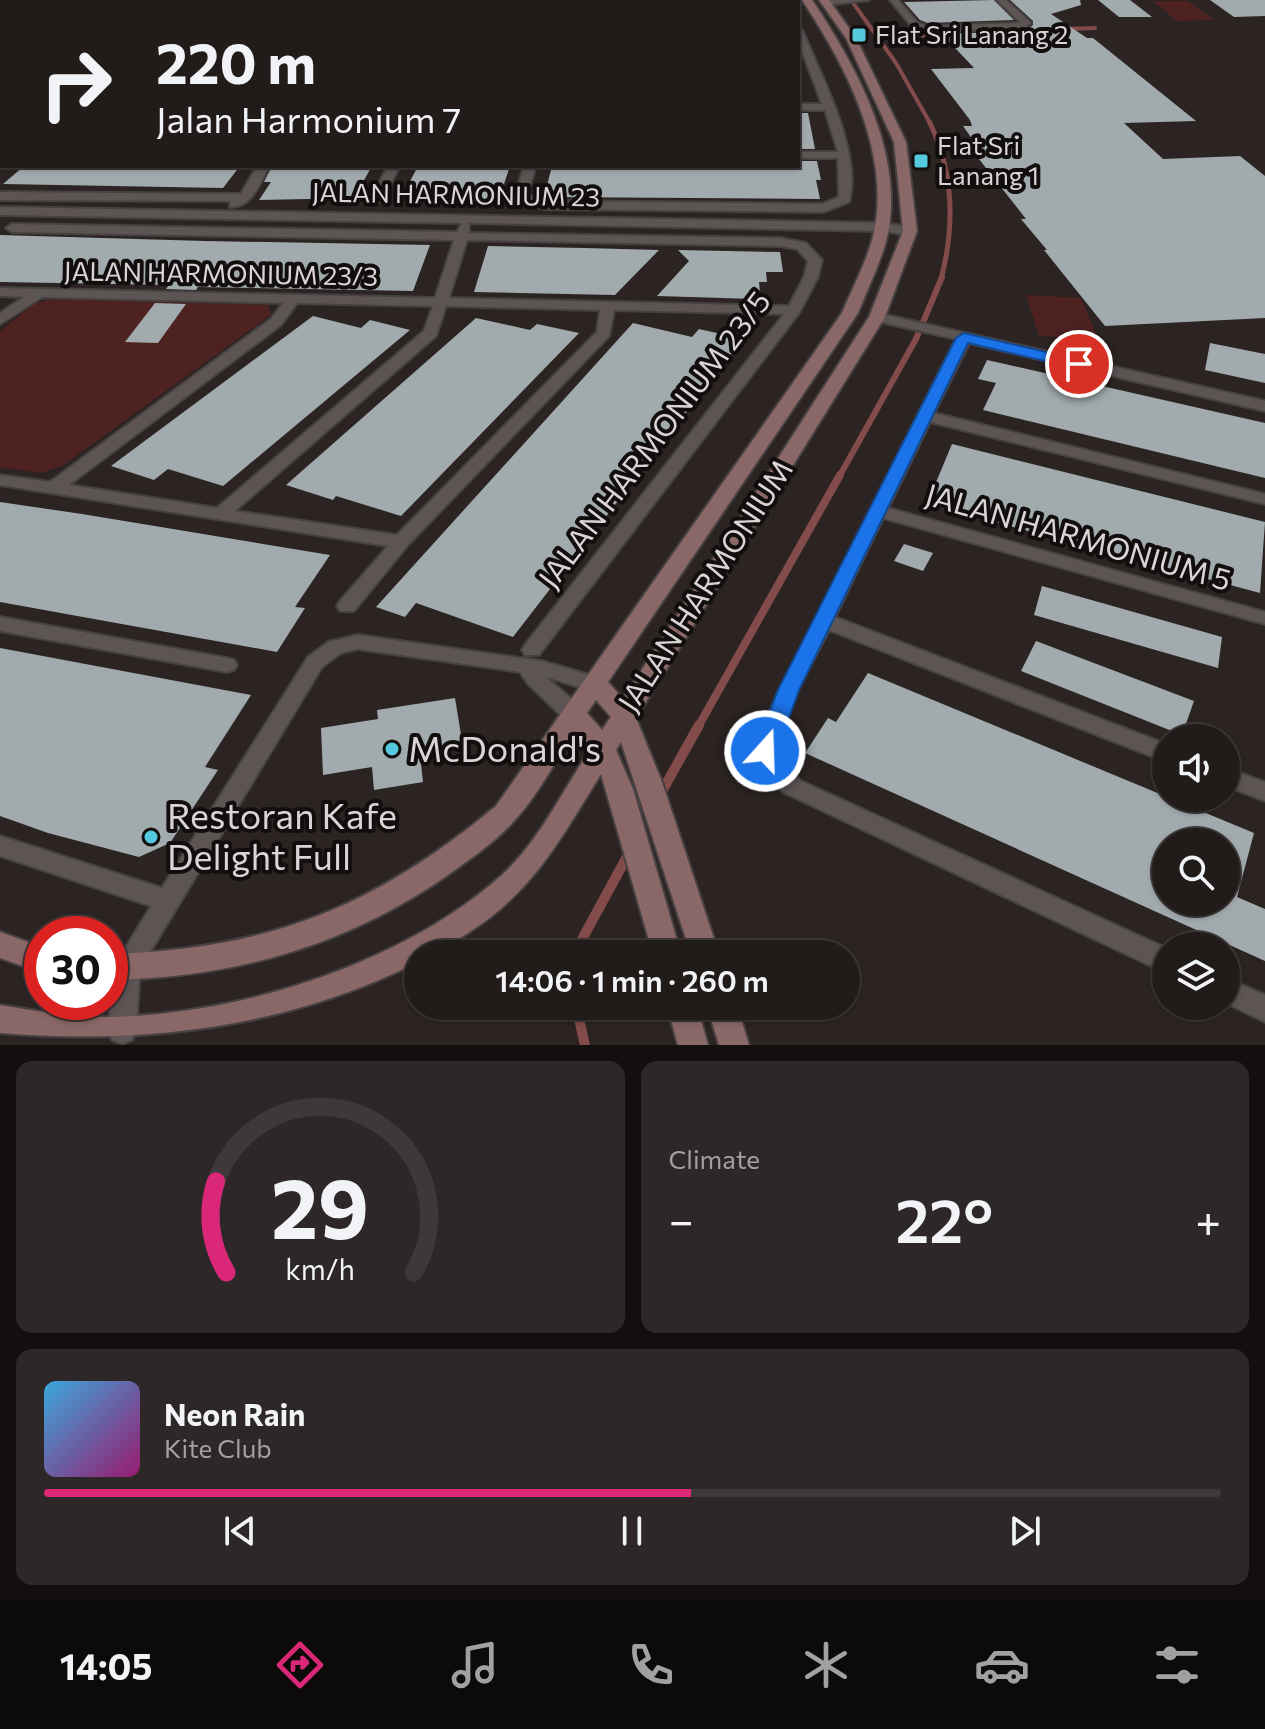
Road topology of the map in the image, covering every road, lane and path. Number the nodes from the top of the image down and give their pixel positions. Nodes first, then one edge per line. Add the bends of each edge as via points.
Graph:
1 (807, 0) edge
2 (865, 0) edge
3 (894, 0) edge
4 (1001, 0) edge
5 (825, 1) edge
6 (800, 34) edge
7 (800, 67) edge
8 (815, 68) junction
9 (800, 107) edge
10 (827, 107) junction
11 (800, 155) edge
12 (844, 155) junction
13 (262, 168) edge
14 (393, 168) edge
15 (529, 168) edge
16 (0, 196) edge
17 (245, 198) junction
18 (377, 199) dead end
19 (0, 211) edge
20 (225, 215) junction
21 (246, 215) junction
22 (467, 220) junction
23 (882, 227) junction
24 (12, 228) dead end
25 (910, 231) junction
26 (461, 237) junction
27 (0, 292) edge
28 (37, 294) junction
29 (293, 298) junction
30 (441, 302) junction
31 (607, 306) junction
32 (794, 310) junction
33 (877, 317) junction
34 (0, 320) edge
35 (964, 338) junction
36 (1265, 406) edge
37 (925, 416) junction
38 (0, 480) edge
39 (54, 488) junction
40 (1265, 499) edge
41 (879, 511) junction
42 (221, 514) junction
43 (401, 542) junction
44 (347, 606) dead end
45 (1262, 618) dead end
46 (824, 620) junction
47 (0, 624) edge
48 (530, 659) junction
49 (227, 665) dead end
50 (596, 684) junction
51 (574, 714) junction
52 (623, 715) junction
53 (602, 747) junction
54 (1152, 748) edge
55 (1240, 782) edge
56 (1265, 792) edge
57 (0, 846) edge
58 (168, 901) junction
59 (663, 940) edge
60 (700, 940) edge
61 (0, 945) edge
62 (24, 954) edge
63 (1152, 954) edge
64 (128, 955) edge
65 (128, 967) edge
66 (1240, 997) edge
67 (1265, 1009) edge
68 (0, 1019) edge
69 (121, 1020) edge
70 (686, 1020) edge
71 (726, 1020) edge
72 (122, 1031) junction
73 (693, 1045) edge
74 (734, 1045) edge

1 - 23 main road, JALAN HARMONIUM via 831,34 865,112 883,167
2 - 5 street
3 - 4 street via 915,25 927,29 1027,23
5 - 25 main road, JALAN HARMONIUM via 851,38 900,142
6 - 8 street
7 - 8 street
8 - 10 street
9 - 10 street
10 - 12 street
11 - 12 street
12 - 15 street via 845,199 824,208 543,205 521,196
13 - 17 street
14 - 18 street
16 - 17 street
17 - 20 street
17 - 21 street
19 - 20 street, JALAN HARMONIUM 23
20 - 21 street, JALAN HARMONIUM 23
21 - 22 street, JALAN HARMONIUM 23
22 - 23 street, JALAN HARMONIUM 23
22 - 26 street
23 - 25 street, JALAN HARMONIUM 23
23 - 50 main road, JALAN HARMONIUM via 850,313
24 - 26 street
25 - 33 main road, JALAN HARMONIUM
26 - 30 street
26 - 32 street, JALAN HARMONIUM 23/5 via 801,246 815,260
27 - 28 street, JALAN HARMONIUM 23/3
28 - 29 street, JALAN HARMONIUM 23/3
28 - 34 street
29 - 30 street, JALAN HARMONIUM 23/3
29 - 39 street via 284,316
30 - 31 street, JALAN HARMONIUM 23/3
30 - 42 street via 431,333
31 - 32 street, JALAN HARMONIUM 23/3
31 - 43 street via 604,333
32 - 48 street, JALAN HARMONIUM 23/5
33 - 35 street
33 - 52 main road, JALAN HARMONIUM
35 - 36 street
35 - 37 street
37 - 40 street
37 - 41 street
38 - 39 street
39 - 42 street
41 - 45 street, JALAN HARMONIUM 5
41 - 46 street
42 - 43 street
43 - 44 street
46 - 54 street
46 - 63 street via 765,751 772,771 808,794
47 - 49 street
48 - 50 street via 542,668
48 - 51 street via 535,679
48 - 58 street via 358,642 335,647 315,662
50 - 51 main road, JALAN HARMONIUM
50 - 52 main road
51 - 53 main road
51 - 65 main road, JALAN HARMONIUM via 505,814 414,886 330,927 279,944 185,965
52 - 53 main road, JALAN HARMONIUM
52 - 60 main road
53 - 59 main road via 620,789
53 - 72 main road, JALAN HARMONIUM via 515,880 446,933 389,963 237,1015
55 - 56 street
57 - 58 street
58 - 64 street
61 - 62 main road
66 - 67 street
68 - 72 main road, JALAN HARMONIUM
69 - 72 street
70 - 73 main road
71 - 74 main road

